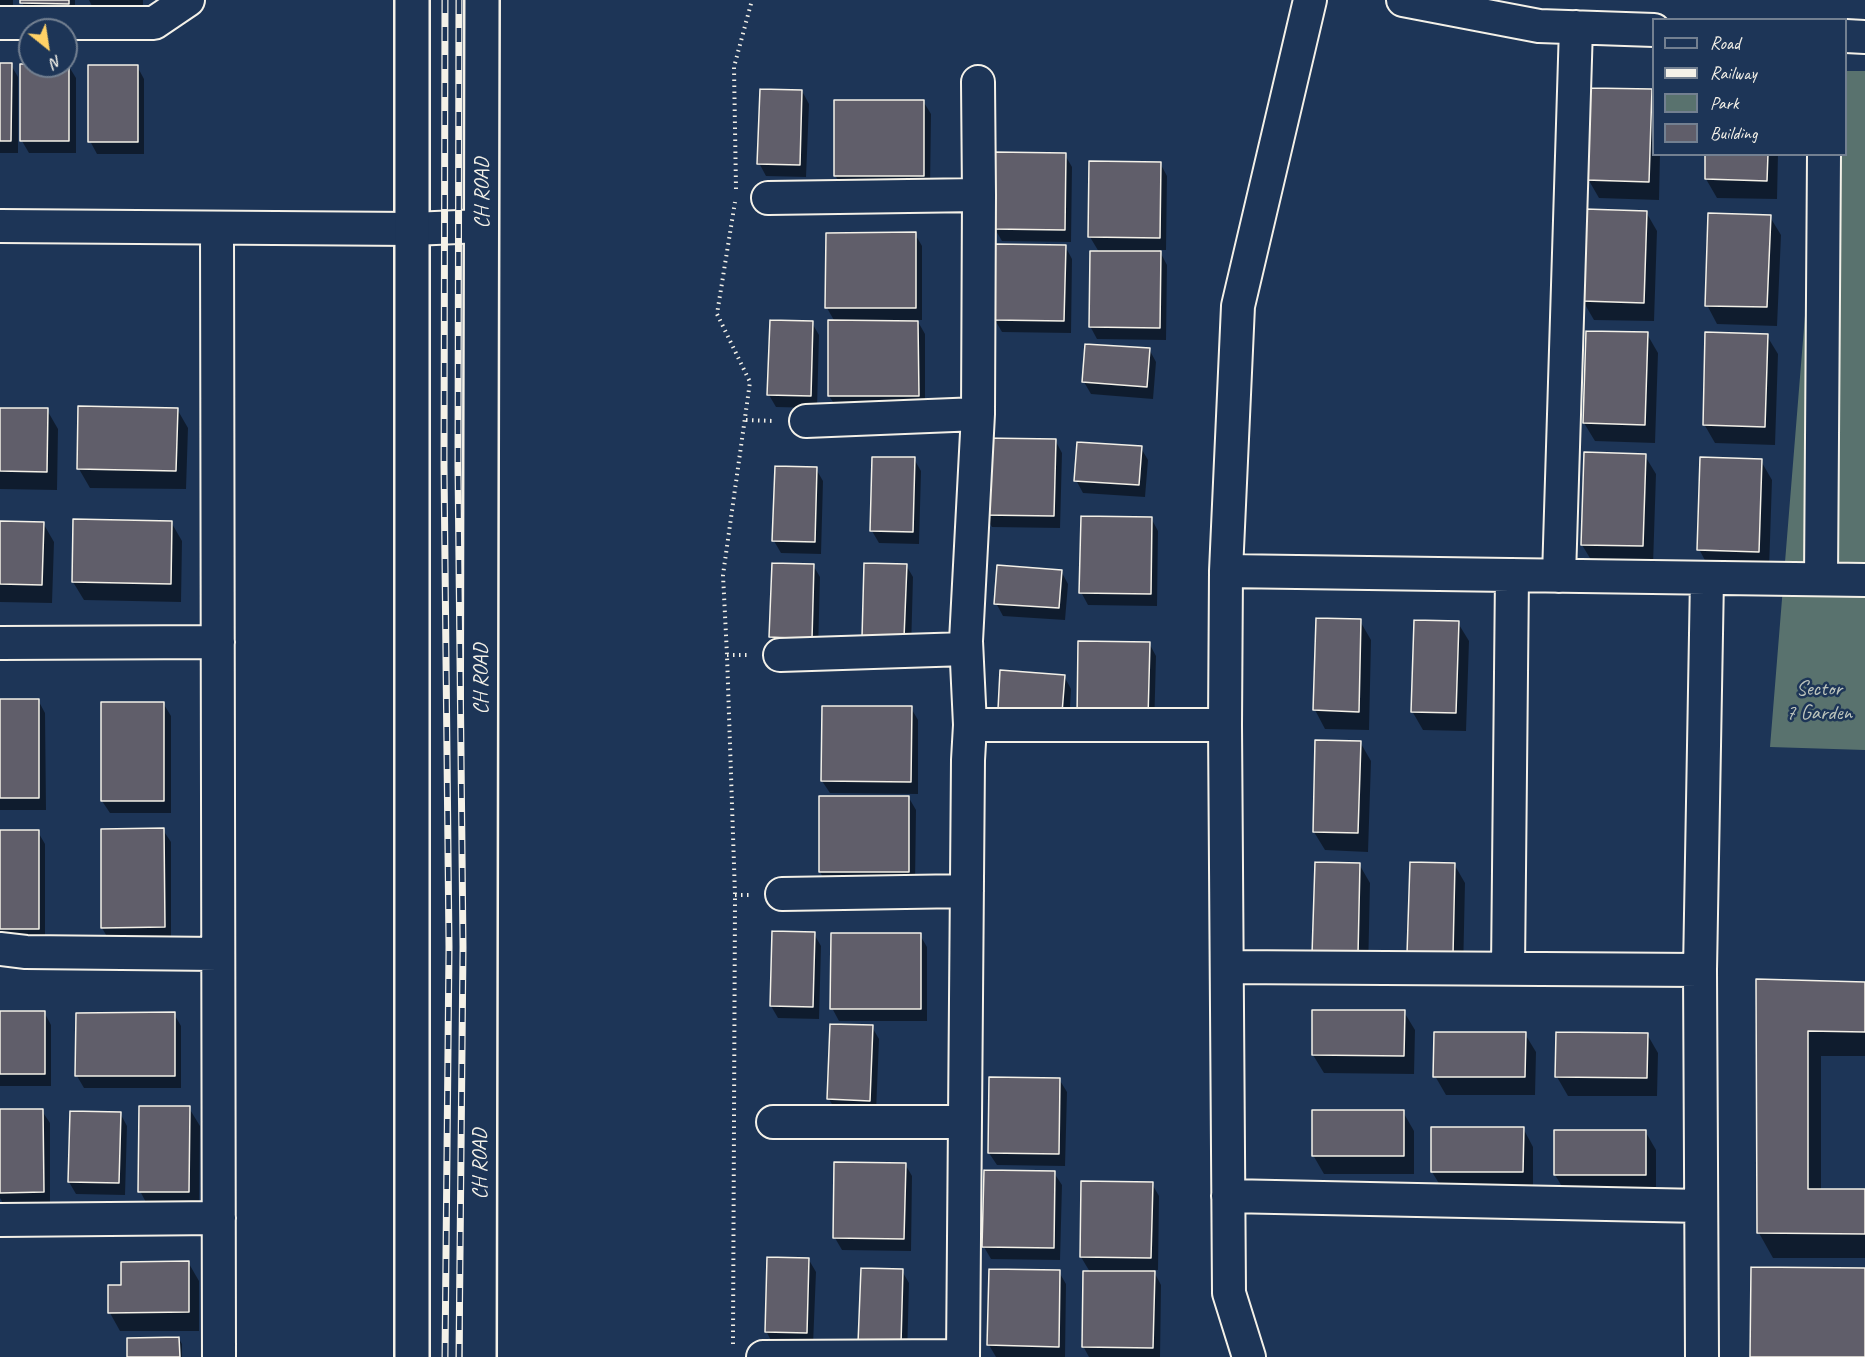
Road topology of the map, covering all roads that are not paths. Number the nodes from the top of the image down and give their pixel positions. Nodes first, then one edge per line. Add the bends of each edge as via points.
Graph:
1 (188, 0) edge
2 (412, 0) edge
3 (482, 0) edge
4 (1310, 0) edge
5 (1403, 0) edge
6 (0, 23) edge
7 (1576, 27) junction
8 (1652, 30) edge
9 (1847, 36) edge
10 (1865, 37) edge
11 (978, 82) dead end
12 (1824, 156) edge
13 (980, 195) junction
14 (768, 198) dead end
15 (0, 226) edge
16 (482, 226) junction
17 (217, 228) junction
18 (412, 229) junction
19 (978, 414) junction
20 (806, 421) dead end
21 (1226, 571) junction
22 (1512, 575) junction
23 (1559, 576) junction
24 (1707, 578) junction
25 (1821, 579) junction
26 (1865, 580) edge
27 (218, 642) junction
28 (0, 643) edge
29 (966, 649) junction
30 (780, 655) dead end
31 (970, 724) junction
32 (1225, 725) junction
33 (967, 891) junction
34 (782, 894) dead end
35 (0, 949) edge
36 (218, 954) junction
37 (1227, 967) junction
38 (1508, 969) junction
39 (1700, 970) junction
40 (773, 1122) dead end
41 (965, 1122) junction
42 (1228, 1196) junction
43 (1701, 1206) junction
44 (219, 1218) junction
45 (0, 1220) edge
46 (963, 1356) edge
47 (219, 1357) edge
48 (412, 1357) edge
49 (479, 1357) edge
50 (762, 1357) edge
51 (1249, 1357) edge
52 (1702, 1357) edge

1 - 6 street via 154,23
2 - 18 street
3 - 16 street, CH ROAD
4 - 21 street via 1238,306
5 - 7 street via 1539,26
7 - 8 street
7 - 23 street
9 - 10 street
11 - 13 street
12 - 25 street
13 - 14 street
13 - 19 street
15 - 17 street
16 - 18 street
16 - 49 street, CH ROAD
17 - 18 street
17 - 27 street
18 - 48 street
19 - 20 street
19 - 29 street
21 - 22 street
21 - 32 street
22 - 23 street
22 - 38 street
23 - 24 street
24 - 25 street
24 - 39 street
25 - 26 street
27 - 28 street
27 - 36 street
29 - 30 street
29 - 31 street
31 - 32 street
31 - 33 street
32 - 37 street
33 - 34 street
33 - 41 street
35 - 36 street
36 - 44 street
37 - 38 street
37 - 42 street
38 - 39 street
39 - 43 street
40 - 41 street
41 - 46 street
42 - 43 street
42 - 51 street via 1229,1293
43 - 52 street
44 - 45 street
44 - 47 street
46 - 50 street

